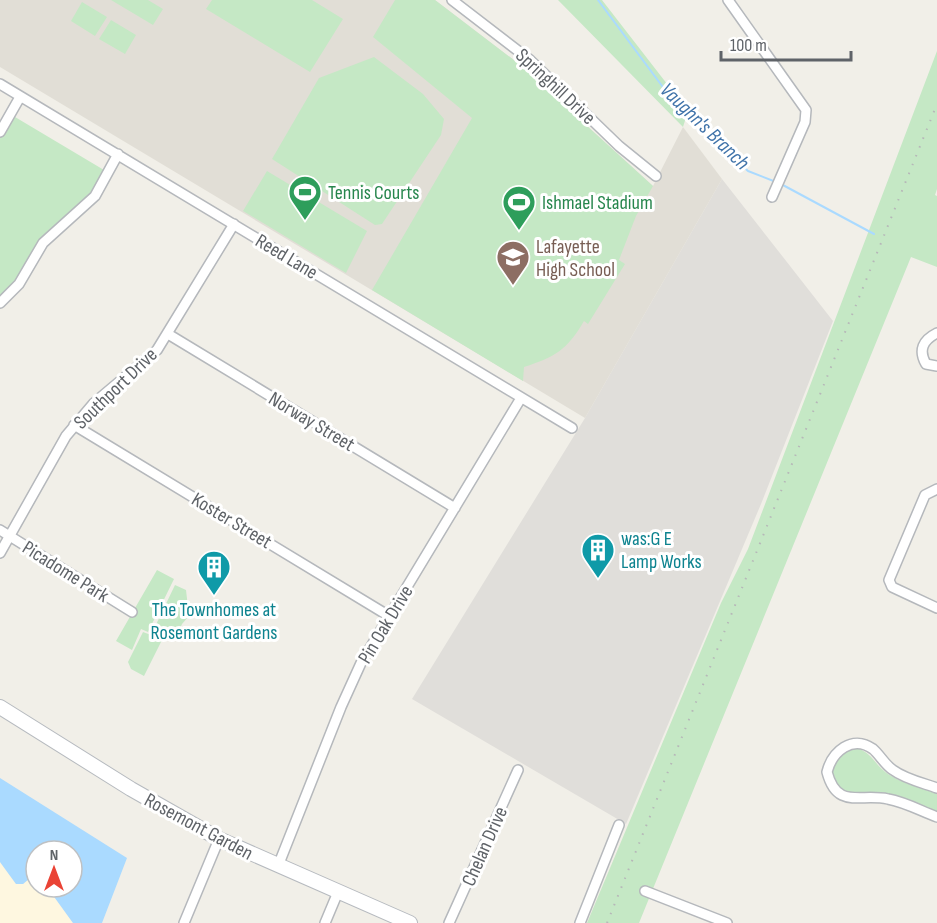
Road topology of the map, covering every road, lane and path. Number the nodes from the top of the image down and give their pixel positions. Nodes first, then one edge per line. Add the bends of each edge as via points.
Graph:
1 (452, 0) edge
2 (729, 0) edge
3 (0, 84) edge
4 (20, 97) junction
5 (0, 132) edge
6 (118, 154) junction
7 (656, 176) dead end
8 (772, 197) dead end
9 (234, 224) junction
10 (0, 303) edge
11 (937, 333) edge
12 (168, 334) junction
13 (937, 366) edge
14 (521, 398) junction
15 (74, 425) junction
16 (572, 428) dead end
17 (937, 489) edge
18 (455, 508) junction
19 (0, 530) edge
20 (9, 535) junction
21 (0, 554) edge
22 (937, 608) edge
23 (132, 612) dead end
24 (389, 616) junction
25 (0, 707) edge
26 (518, 770) dead end
27 (937, 788) edge
28 (937, 817) edge
29 (620, 825) dead end
30 (219, 839) junction
31 (278, 866) junction
32 (645, 891) dead end
33 (338, 892) junction
34 (184, 923) edge
35 (325, 923) edge
36 (410, 923) edge
37 (449, 923) edge
38 (580, 923) edge
39 (727, 923) edge

1 - 7 street, Springhill Drive via 531,60 619,146
2 - 8 street via 806,110 805,122
3 - 4 street, Reed Lane
4 - 5 street
4 - 6 street, Reed Lane
6 - 9 street, Reed Lane
6 - 10 street via 95,196 43,243 19,285
9 - 12 street, Southport Drive
9 - 14 street, Reed Lane
11 - 13 street via 922,346 922,357 926,364
12 - 15 street, Southport Drive via 148,359 94,403
12 - 18 street, Norway Street
14 - 16 street, Reed Lane
14 - 18 street, Pin Oak Drive
15 - 20 street, Southport Drive
15 - 24 street, Koster Street
17 - 22 street via 925,495 889,580 892,587
18 - 24 street, Pin Oak Drive
19 - 20 street, Picadome Park
20 - 21 street, Southport Drive
20 - 23 street, Picadome Park
24 - 31 street, Pin Oak Drive via 348,689
25 - 30 street, Rosemont Garden
26 - 37 street, Chelan Drive
27 - 28 street via 893,770 873,749 861,744 836,752 827,772 836,791 847,797 888,799
29 - 38 street
30 - 31 street, Rosemont Garden
30 - 34 street
31 - 33 street, Rosemont Garden
32 - 39 street
33 - 35 street
33 - 36 street, Rosemont Garden

